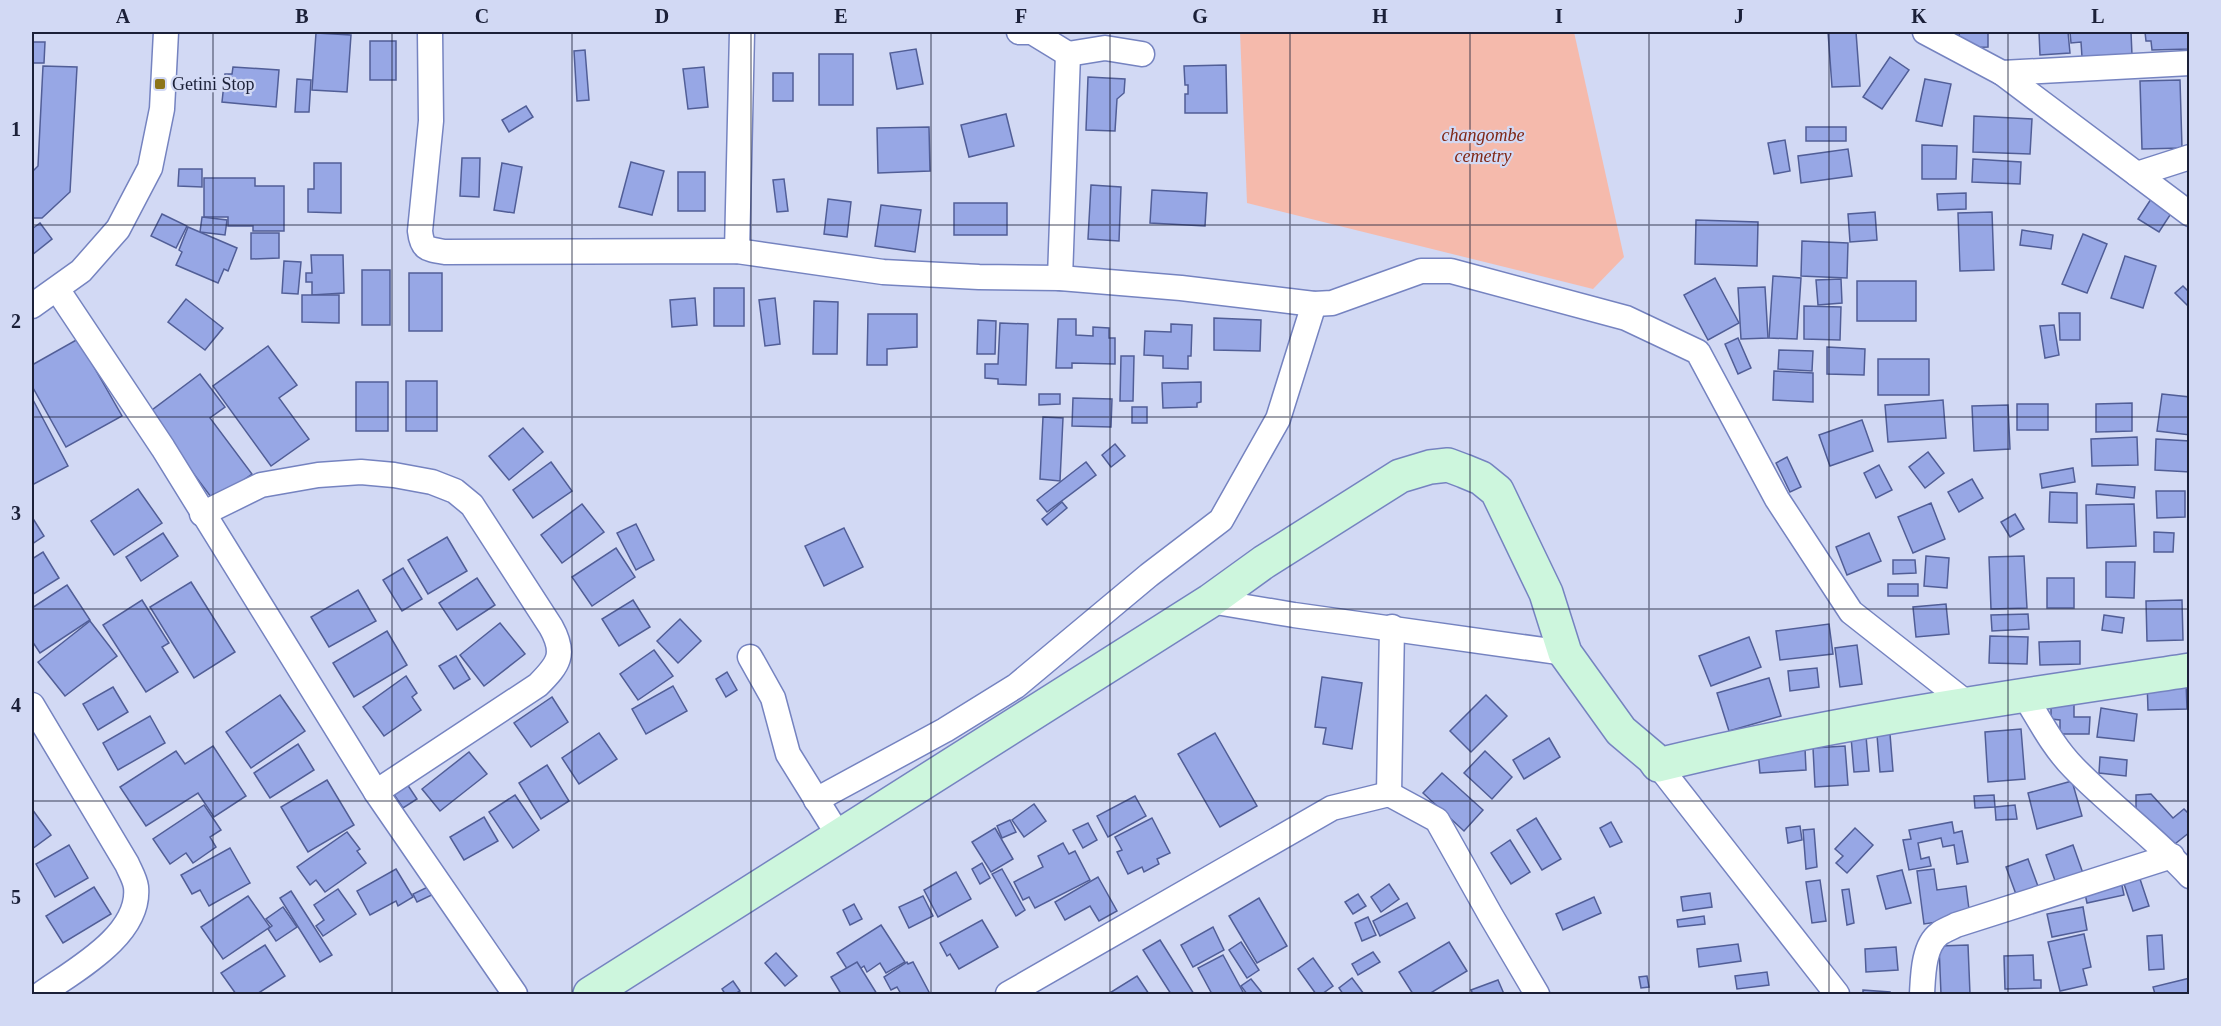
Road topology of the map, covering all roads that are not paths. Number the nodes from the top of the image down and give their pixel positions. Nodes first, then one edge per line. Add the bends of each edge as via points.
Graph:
1 (166, 32) edge
2 (429, 32) edge
3 (742, 32) edge
4 (1018, 32) edge
5 (1032, 32) edge
6 (1925, 32) edge
7 (1068, 54) junction
8 (1142, 54) dead end
9 (2190, 63) edge
10 (2002, 73) junction
11 (2190, 157) edge
12 (2137, 174) junction
13 (2190, 214) edge
14 (737, 250) junction
15 (1060, 278) junction
16 (57, 289) junction
17 (1314, 304) junction
18 (32, 306) edge
19 (202, 514) junction
20 (1210, 601) junction
21 (1392, 627) junction
22 (1565, 653) junction
23 (750, 657) dead end
24 (2190, 670) edge
25 (2024, 695) junction
26 (1968, 704) junction
27 (32, 705) edge
28 (1658, 765) junction
29 (375, 792) junction
30 (1389, 794) junction
31 (816, 800) junction
32 (839, 836) junction
33 (2172, 856) junction
34 (2190, 876) edge
35 (41, 994) edge
36 (516, 994) edge
37 (590, 994) edge
38 (1008, 994) edge
39 (1537, 994) edge
40 (1837, 994) edge
41 (1922, 994) edge

1 - 16 street via 162,109 150,168 118,229 81,271
2 - 14 street via 431,121 420,231 425,247 445,252
3 - 14 street
4 - 5 street
5 - 7 street
6 - 10 street
7 - 8 street via 1105,48
7 - 15 street
9 - 10 street
10 - 12 street
11 - 12 street
12 - 13 street
14 - 15 street via 883,272
15 - 17 street
16 - 18 street
16 - 19 street
17 - 26 street via 1332,303 1421,270 1451,270 1626,318 1698,352 1777,499 1851,612
17 - 31 street via 1278,419 1221,520 1016,686 945,730
19 - 29 street
19 - 29 street via 261,485 318,475 361,472 432,482 455,491 472,506 550,627 560,646 559,657 555,668 538,685
20 - 21 street
20 - 22 street via 1400,476 1430,466 1448,465 1481,478 1497,491 1546,592
20 - 32 street
21 - 22 street
21 - 30 street
22 - 28 street via 1621,731
23 - 31 street via 773,698 788,754
24 - 25 street
25 - 26 street
25 - 33 street via 2073,767
26 - 28 street via 1730,747
27 - 35 street via 127,864 136,886 133,913 107,946
28 - 40 street
29 - 36 street
30 - 38 street via 1332,808
30 - 39 street via 1437,820
31 - 32 street
32 - 37 street
33 - 34 street
33 - 41 street via 1956,925 1938,935 1930,948

